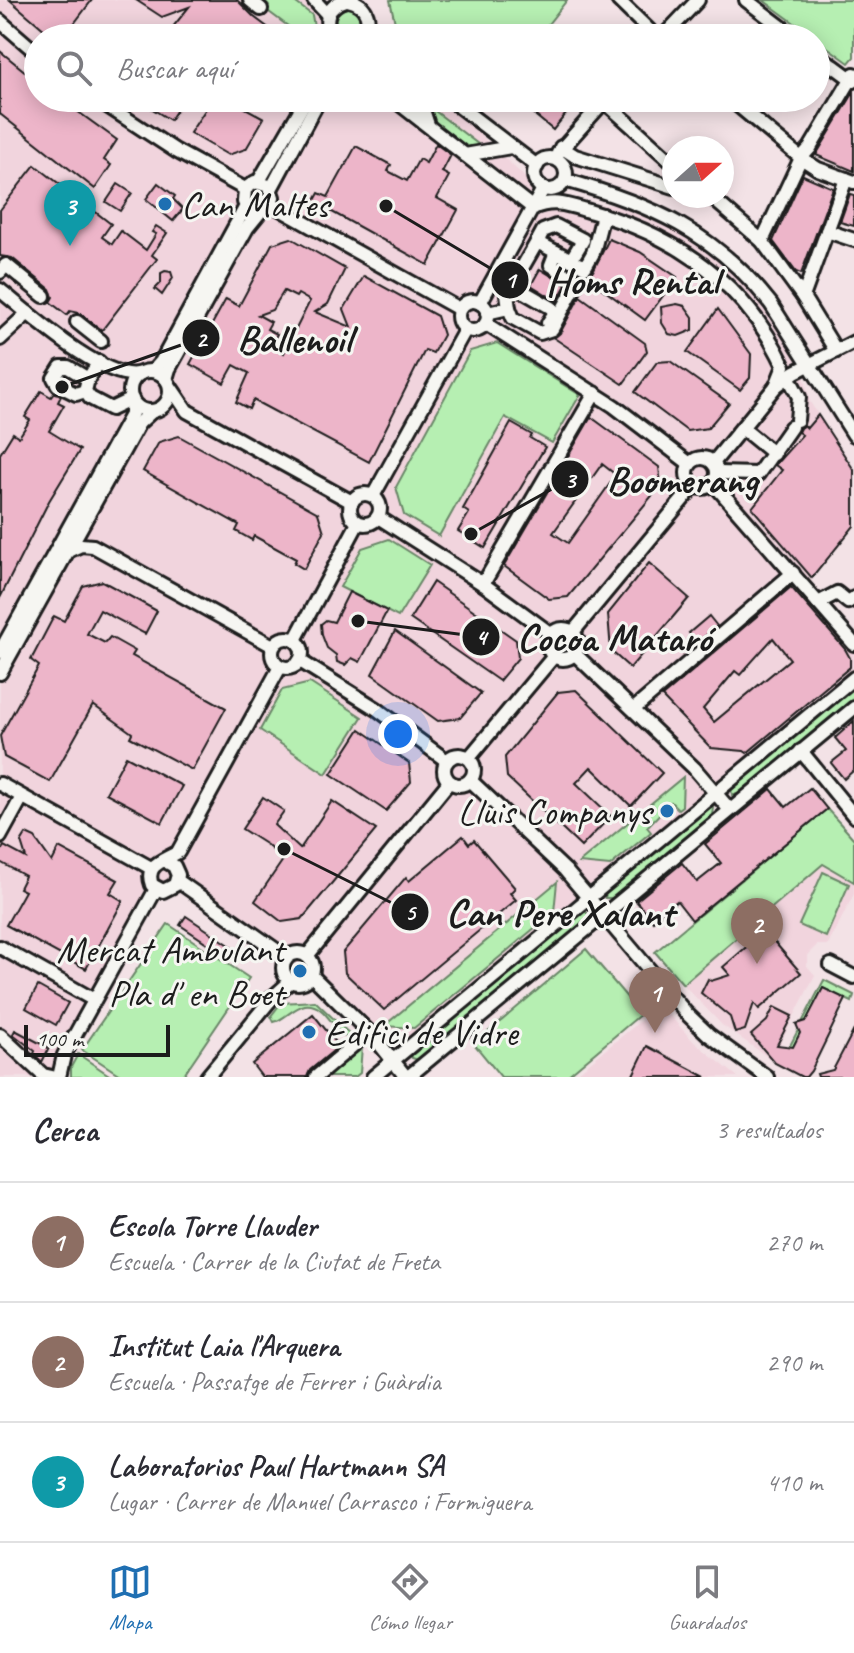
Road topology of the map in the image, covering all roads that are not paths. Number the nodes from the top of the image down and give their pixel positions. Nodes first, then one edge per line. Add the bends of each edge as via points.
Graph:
1 (250, 0) edge
2 (314, 0) edge
3 (342, 0) edge
4 (618, 0) edge
5 (698, 0) edge
6 (746, 0) edge
7 (365, 4) edge
8 (261, 9) dead end
9 (328, 15) junction
10 (0, 21) edge
11 (327, 24) edge
12 (368, 24) edge
13 (645, 24) edge
14 (674, 24) edge
15 (778, 24) edge
16 (24, 42) edge
17 (830, 62) edge
18 (853, 78) edge
19 (116, 112) edge
20 (299, 112) edge
21 (312, 112) edge
22 (409, 112) edge
23 (424, 112) edge
24 (466, 112) edge
25 (595, 112) edge
26 (619, 112) edge
27 (746, 112) edge
28 (429, 128) junction
29 (511, 147) junction
30 (558, 153) junction
31 (662, 153) edge
32 (465, 155) junction
33 (801, 158) junction
34 (537, 166) junction
35 (565, 180) junction
36 (850, 180) edge
37 (259, 181) junction
38 (662, 183) edge
39 (245, 189) junction
40 (271, 189) junction
41 (543, 189) junction
42 (271, 204) junction
43 (246, 206) junction
44 (533, 208) junction
45 (724, 208) edge
46 (260, 212) junction
47 (603, 215) junction
48 (827, 231) junction
49 (854, 240) edge
50 (762, 241) junction
51 (537, 242) junction
52 (556, 252) junction
53 (571, 260) junction
54 (2, 266) edge
55 (512, 285) junction
56 (0, 290) edge
57 (44, 296) dead end
58 (803, 297) junction
59 (509, 308) junction
60 (459, 309) junction
61 (28, 313) junction
62 (484, 313) junction
63 (77, 322) dead end
64 (465, 330) junction
65 (0, 339) edge
66 (101, 341) dead end
67 (854, 342) edge
68 (836, 351) junction
69 (99, 362) junction
70 (809, 364) junction
71 (147, 372) junction
72 (788, 376) junction
73 (168, 382) junction
74 (86, 385) junction
75 (776, 386) junction
76 (595, 393) junction
77 (132, 399) junction
78 (151, 412) junction
79 (742, 428) junction
80 (854, 435) edge
81 (774, 454) junction
82 (690, 464) junction
83 (715, 473) junction
84 (694, 486) junction
85 (373, 496) junction
86 (352, 502) junction
87 (378, 517) junction
88 (358, 523) junction
89 (83, 525) junction
90 (93, 546) junction
91 (70, 550) junction
92 (793, 573) junction
93 (483, 584) junction
94 (818, 603) junction
95 (852, 603) edge
96 (573, 632) junction
97 (551, 634) junction
98 (295, 640) junction
99 (853, 640) edge
100 (273, 646) junction
101 (0, 652) edge
102 (575, 654) junction
103 (554, 656) junction
104 (300, 661) junction
105 (280, 667) junction
106 (0, 673) edge
107 (854, 678) edge
108 (854, 708) edge
109 (634, 709) junction
110 (801, 751) junction
111 (469, 758) junction
112 (447, 761) junction
113 (470, 780) junction
114 (449, 782) junction
115 (0, 784) edge
116 (715, 793) junction
117 (22, 797) junction
118 (730, 810) junction
119 (854, 816) edge
120 (5, 817) edge
121 (0, 836) edge
122 (165, 861) junction
123 (151, 868) junction
124 (178, 881) junction
125 (156, 889) junction
126 (589, 897) junction
127 (604, 915) junction
128 (0, 947) edge
129 (307, 956) junction
130 (286, 957) junction
131 (831, 965) dead end
132 (311, 975) junction
133 (854, 977) edge
134 (291, 981) junction
135 (94, 1000) junction
136 (369, 1032) junction
137 (0, 1035) edge
138 (393, 1060) junction
139 (46, 1076) edge
140 (59, 1077) edge
141 (208, 1077) edge
142 (316, 1077) edge
143 (373, 1077) edge
144 (407, 1077) edge
145 (767, 1077) edge

1 - 8 street
2 - 9 street
3 - 7 street
3 - 9 street
4 - 13 street
5 - 14 street
6 - 15 street
7 - 12 street
9 - 11 street
10 - 16 street
17 - 18 street
18 - 33 street
19 - 39 street
20 - 37 street
21 - 40 street
22 - 28 street
23 - 28 street
24 - 29 street
25 - 30 street
26 - 31 street
27 - 33 street
28 - 32 street
29 - 32 street
29 - 34 street
30 - 34 street
30 - 35 street
30 - 38 street
32 - 44 street
33 - 36 street
33 - 50 street
34 - 41 street via 535,179
35 - 41 street via 557,189
35 - 70 street via 654,209 705,239 756,285
36 - 48 street
37 - 39 street
37 - 40 street
39 - 43 street
40 - 42 street
41 - 44 street
42 - 46 street
42 - 60 street
43 - 46 street
43 - 71 street via 161,362
44 - 47 street via 553,202
44 - 62 street
45 - 50 street
46 - 73 street via 169,369
47 - 53 street via 585,267
47 - 75 street via 664,238 733,292 784,366
48 - 49 street
48 - 58 street
50 - 58 street
51 - 52 street
51 - 53 street via 543,231 556,226 583,240
51 - 55 street
52 - 53 street
52 - 59 street via 551,265 576,285 552,329 540,333 513,318
54 - 57 street
55 - 59 street
55 - 59 street via 554,314 541,325
56 - 61 street
58 - 68 street
59 - 62 street
60 - 62 street via 468,302
60 - 64 street
61 - 65 street
61 - 69 street
62 - 64 street via 477,331
62 - 76 street
63 - 66 street
64 - 85 street
67 - 68 street
68 - 70 street
69 - 71 street via 127,375
69 - 74 street
70 - 72 street
70 - 80 street
71 - 73 street
71 - 77 street via 131,386
72 - 75 street
72 - 81 street via 799,397 794,424
73 - 78 street via 166,405
73 - 86 street via 187,411
74 - 74 street via 68,367 61,367 54,378 76,394
74 - 77 street via 90,398 111,409
75 - 79 street
76 - 82 street
76 - 93 street
77 - 78 street
77 - 101 street via 129,420
78 - 89 street via 142,418
79 - 81 street
79 - 83 street
81 - 83 street via 758,474
82 - 83 street via 699,458
82 - 84 street via 687,475
83 - 84 street via 702,489
83 - 92 street
84 - 96 street
85 - 86 street via 361,494
85 - 87 street via 380,505
86 - 88 street via 350,511
87 - 88 street
87 - 93 street
88 - 98 street
89 - 90 street
89 - 91 street
90 - 91 street
90 - 100 street
91 - 106 street
92 - 94 street
92 - 109 street
93 - 97 street
94 - 95 street via 837,593
94 - 99 street
96 - 97 street via 559,629
96 - 102 street via 578,640
97 - 103 street via 548,646
98 - 100 street via 280,639
98 - 104 street via 302,651
100 - 105 street via 272,658
102 - 103 street
102 - 109 street
103 - 111 street
104 - 105 street via 291,668
104 - 112 street
105 - 122 street via 178,852
107 - 116 street
108 - 110 street
109 - 116 street
110 - 118 street
110 - 119 street
111 - 112 street
111 - 113 street via 474,772
112 - 114 street via 444,772
113 - 114 street via 458,786
113 - 126 street
114 - 129 street
115 - 117 street
116 - 118 street
116 - 126 street
117 - 120 street
117 - 123 street
118 - 127 street
120 - 121 street
122 - 123 street
122 - 124 street via 177,870
123 - 125 street via 149,879
124 - 125 street via 170,890
124 - 130 street
125 - 135 street
126 - 127 street
126 - 138 street
127 - 144 street
127 - 145 street via 709,1035
128 - 135 street
129 - 130 street via 297,952
129 - 132 street via 313,965
130 - 134 street via 282,970
131 - 133 street
132 - 134 street via 302,982
132 - 136 street
134 - 141 street
135 - 140 street via 64,1055
136 - 138 street
136 - 142 street
137 - 139 street
138 - 143 street
138 - 144 street

